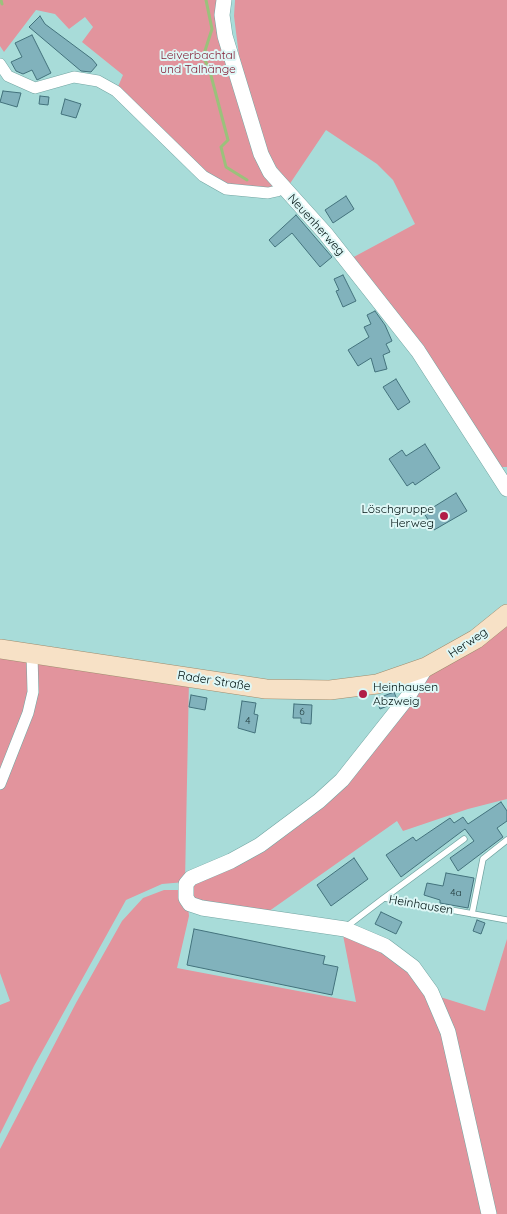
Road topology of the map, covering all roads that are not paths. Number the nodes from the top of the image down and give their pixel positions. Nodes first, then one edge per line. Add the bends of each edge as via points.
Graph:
1 (224, 0) edge
2 (0, 64) edge
3 (282, 188) junction
4 (507, 489) edge
5 (507, 614) edge
6 (0, 649) edge
7 (32, 654) junction
8 (426, 667) junction
9 (0, 784) edge
10 (464, 839) dead end
11 (507, 840) edge
12 (384, 898) junction
13 (472, 914) junction
14 (507, 920) edge
15 (345, 929) junction
16 (489, 1214) edge

1 - 3 street via 225,36 238,83 260,154
2 - 3 street, Neuenherweg via 8,76 28,87 74,78 98,81 116,91 202,176 226,189 268,193
3 - 4 street, Neuenherweg via 325,233 418,351
5 - 8 main road, Herweg via 459,650
6 - 7 main road, Rader Straße
7 - 8 main road, Rader Straße via 266,689 308,691 377,684
7 - 9 street via 33,692
8 - 15 street via 365,753 325,796 260,845 190,878 186,884 186,898 190,904 202,908
10 - 12 lane
11 - 13 lane via 483,859
12 - 13 lane, Heinhausen
12 - 15 lane, Heinhausen
13 - 14 lane, Heinhausen
15 - 16 street via 378,942 400,957 424,980 439,1006 461,1083

